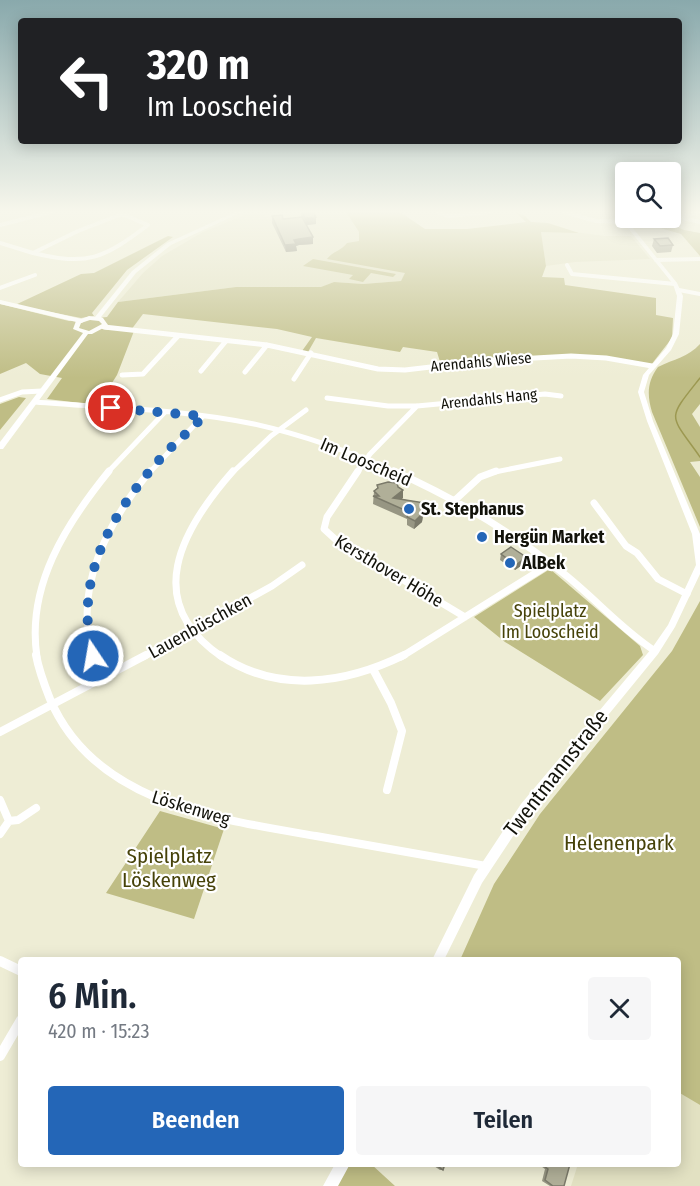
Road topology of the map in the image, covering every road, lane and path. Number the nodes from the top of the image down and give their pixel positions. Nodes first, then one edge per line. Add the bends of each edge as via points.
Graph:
1 (140, 267) edge
2 (568, 267) edge
3 (662, 267) edge
4 (34, 275) dead end
5 (677, 287) junction
6 (0, 288) edge
7 (700, 294) edge
8 (0, 302) edge
9 (97, 318) junction
10 (81, 321) junction
11 (104, 327) junction
12 (86, 333) junction
13 (178, 336) junction
14 (226, 341) junction
15 (267, 345) junction
16 (310, 353) junction
17 (652, 366) junction
18 (201, 371) dead end
19 (245, 372) dead end
20 (122, 375) dead end
21 (294, 379) dead end
22 (42, 392) junction
23 (561, 396) dead end
24 (327, 398) dead end
25 (0, 400) edge
26 (35, 402) junction
27 (417, 406) junction
28 (306, 410) dead end
29 (165, 412) junction
30 (203, 416) junction
31 (277, 429) junction
32 (0, 447) edge
33 (560, 459) dead end
34 (367, 460) junction
35 (454, 501) junction
36 (594, 503) dead end
37 (550, 564) junction
38 (302, 565) dead end
39 (687, 594) junction
40 (465, 618) junction
41 (190, 632) junction
42 (655, 651) junction
43 (374, 671) junction
44 (103, 678) junction
45 (52, 705) junction
46 (0, 732) edge
47 (387, 790) dead end
48 (0, 800) edge
49 (36, 808) dead end
50 (9, 821) junction
51 (0, 834) edge
52 (486, 866) junction
53 (440, 957) edge
54 (0, 961) edge
55 (18, 970) edge
56 (18, 1025) edge
57 (0, 1056) edge
58 (341, 1167) edge
59 (330, 1186) edge

1 - 9 main road
2 - 5 street via 572,274
3 - 5 street
4 - 6 street
5 - 7 street
5 - 17 street, Twentmannstraße via 672,344
8 - 10 street
9 - 10 main road
9 - 11 main road via 104,321
10 - 12 main road via 75,328
11 - 12 main road
11 - 13 street, Arendahls Wiese
12 - 22 main road
13 - 14 street, Arendahls Wiese
13 - 20 street via 143,374
14 - 15 street, Arendahls Wiese
14 - 18 street
15 - 16 street, Arendahls Wiese
15 - 19 street
16 - 17 street, Arendahls Wiese via 392,370 554,357 606,358
16 - 21 street
17 - 39 street, Twentmannstraße via 643,382 643,404 700,551 700,565
22 - 25 street via 22,392
22 - 26 main road
23 - 27 street, Arendahls Hang via 545,394
24 - 27 street, Arendahls Hang
26 - 29 street, Im Looscheid
26 - 32 main road
27 - 34 street, Arendahls Hang
28 - 31 street
29 - 30 street, Im Looscheid
29 - 45 street, Löskenweg via 94,490 48,567 37,601 34,631 38,667
30 - 31 street, Im Looscheid
30 - 44 street via 142,481 96,560 88,590 86,624
31 - 34 street, Im Looscheid
31 - 41 street via 223,482 185,545 175,583
33 - 35 street via 485,475
34 - 35 street, Im Looscheid
34 - 40 street, Kersthover Höhe via 327,517 326,531
35 - 37 street, Im Looscheid
36 - 39 street via 626,546 637,553 658,579
37 - 40 street
37 - 42 street, Im Looscheid
38 - 41 street, Lauenbüschken
39 - 42 street, Twentmannstraße
40 - 43 street
41 - 43 street via 232,664 277,679 320,681
41 - 44 street, Lauenbüschken
42 - 52 street, Twentmannstraße via 525,808
43 - 47 street via 402,731
44 - 45 street, Lauenbüschken
45 - 46 street, Lauenbüschken
45 - 52 street, Löskenweg via 67,730 96,761 127,785 162,802 224,820
48 - 50 street
49 - 50 street via 18,820
50 - 51 street
52 - 53 street, Twentmannstraße
54 - 55 street
56 - 57 street
58 - 59 street

